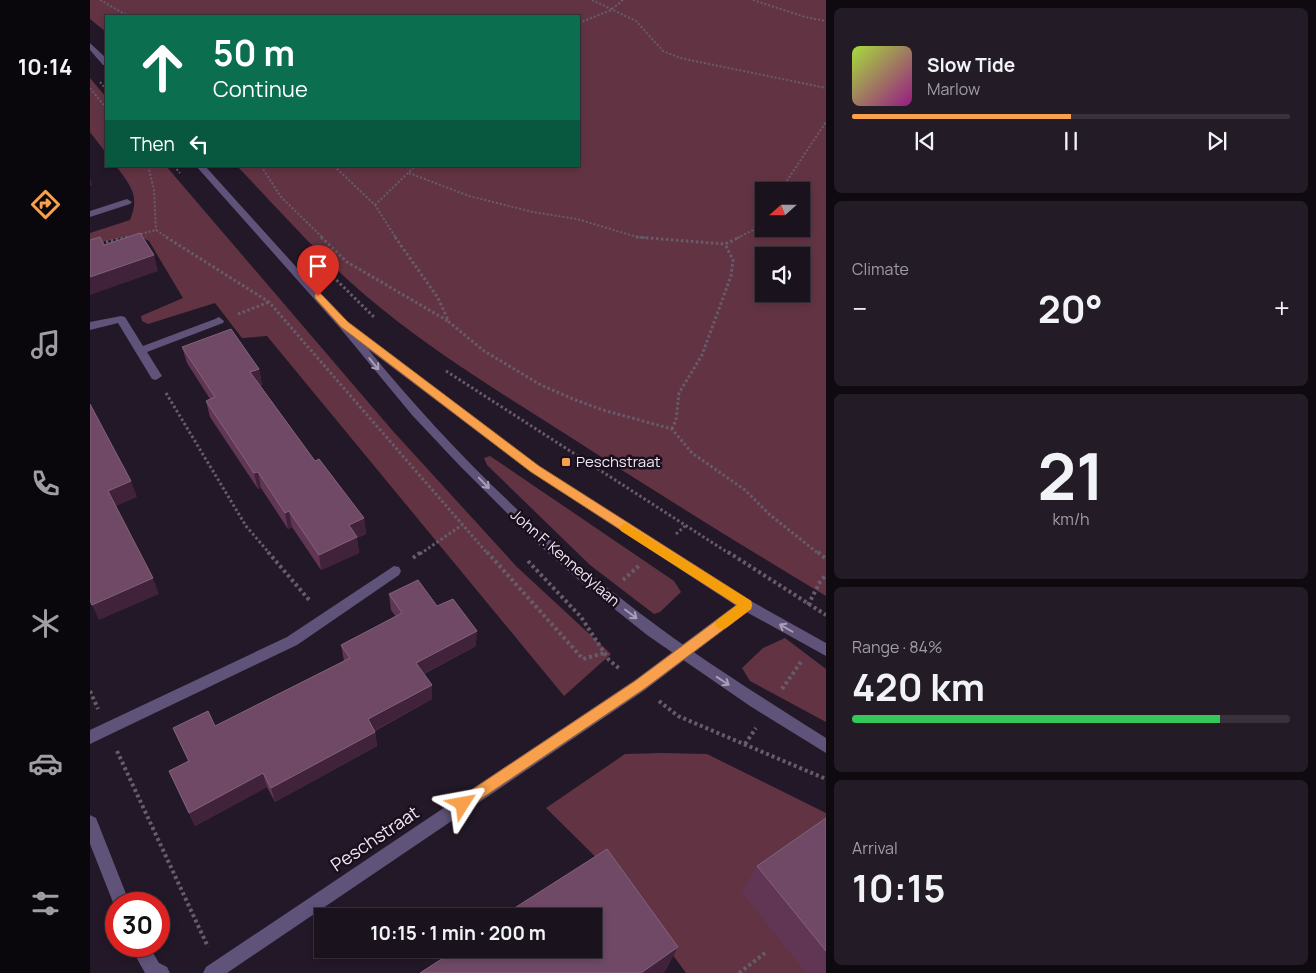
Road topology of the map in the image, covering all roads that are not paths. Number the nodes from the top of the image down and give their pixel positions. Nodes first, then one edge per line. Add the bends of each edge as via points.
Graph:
1 (90, 45) edge
2 (105, 62) edge
3 (201, 167) edge
4 (127, 202) dead end
5 (90, 214) edge
6 (219, 321) road end
7 (344, 325) junction
8 (90, 326) edge
9 (140, 351) junction
10 (156, 376) road end
11 (394, 571) road end
12 (746, 605) junction
13 (820, 647) edge
14 (683, 653) junction
15 (90, 737) edge
16 (826, 746) edge
17 (90, 823) edge
18 (117, 892) edge
19 (145, 957) edge
20 (215, 970) edge
21 (161, 973) edge

1 - 2 street
3 - 7 street, John F. Kennedylaan
4 - 5 street
6 - 9 street
7 - 12 street, John F. Kennedylaan via 535,469
7 -> 14 street, John F. Kennedylaan via 421,418 512,512 555,552
8 - 9 street via 121,319
9 - 10 street
11 - 15 street via 292,641
13 -> 12 street, John F. Kennedylaan
12 - 14 street, Peschstraat
14 -> 16 street, John F. Kennedylaan
14 - 20 street, Peschstraat
17 - 18 street
19 - 21 street via 153,970

